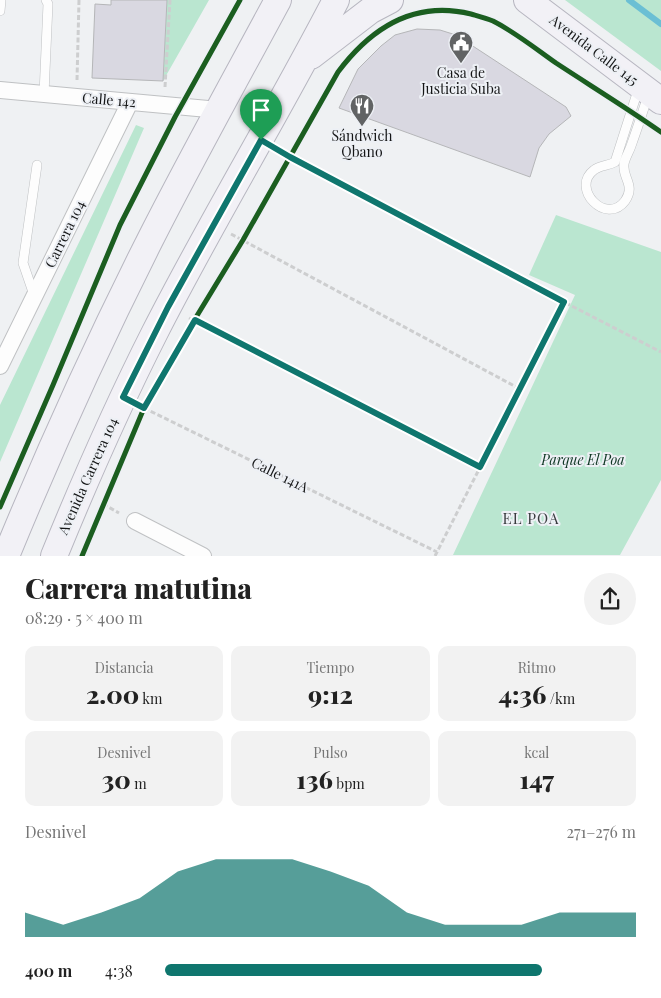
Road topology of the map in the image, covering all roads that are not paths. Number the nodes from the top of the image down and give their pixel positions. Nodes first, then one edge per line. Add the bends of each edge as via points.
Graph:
1 (1, 0) edge
2 (46, 0) edge
3 (278, 0) edge
4 (336, 0) edge
5 (390, 0) edge
6 (527, 3) edge
7 (0, 11) edge
8 (304, 61) junction
9 (0, 90) edge
10 (653, 93) edge
11 (44, 94) junction
12 (130, 102) junction
13 (219, 110) junction
14 (37, 165) dead end
15 (34, 296) junction
16 (0, 366) edge
17 (135, 521) dead end
18 (6, 556) edge
19 (54, 556) edge
20 (202, 556) edge

1 - 7 lane
2 - 11 lane
3 - 13 main road
4 - 8 main road, Avenida Carrera 104
5 - 8 main road via 371,10
6 - 10 main road, Avenida Calle 145
8 - 19 main road, Avenida Carrera 104 via 168,307 133,403 80,492
9 - 11 street, Calle 142
10 - 10 lane via 615,162 598,167 588,177 587,194 599,207 618,207 628,196 630,189 624,165
11 - 12 street, Calle 142
12 - 13 street, Calle 142
12 - 15 street, Carrera 104
13 - 18 main road via 98,347
14 - 15 lane via 23,263
15 - 16 street, Carrera 104
17 - 20 street

